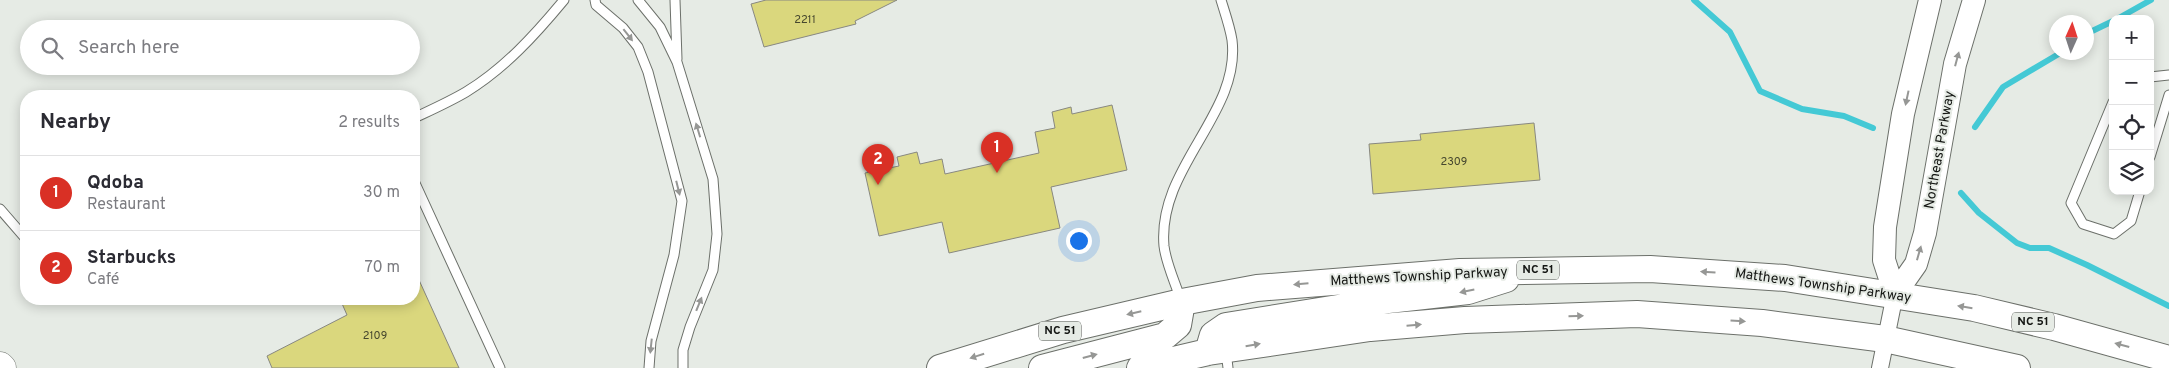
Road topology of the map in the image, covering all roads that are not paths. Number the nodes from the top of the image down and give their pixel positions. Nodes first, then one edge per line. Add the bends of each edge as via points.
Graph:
1 (564, 0) edge
2 (595, 0) edge
3 (638, 0) edge
4 (674, 0) edge
5 (1221, 0) edge
6 (1930, 0) edge
7 (1974, 0) edge
8 (677, 62) junction
9 (2169, 75) edge
10 (2154, 77) edge
11 (2169, 95) edge
12 (2112, 105) edge
13 (420, 115) edge
14 (2152, 150) edge
15 (420, 194) edge
16 (2139, 195) edge
17 (0, 209) edge
18 (20, 233) edge
19 (1530, 271) junction
20 (1895, 294) junction
21 (1182, 302) junction
22 (1886, 340) junction
23 (1217, 358) edge
24 (2169, 359) edge
25 (500, 368) edge
26 (649, 368) edge
27 (683, 368) edge
28 (940, 368) edge
29 (1042, 368) edge
30 (1140, 368) edge
31 (1880, 368) edge
32 (2017, 368) edge

1 - 13 lane via 532,39 499,69 465,93
2 -> 26 lane via 596,5 623,28 648,72 682,201 674,255 651,341
3 - 8 lane via 660,27
4 - 8 lane
5 - 21 lane via 1232,41 1230,71 1222,101 1172,188 1165,219 1164,247
6 -> 20 street, Northeast Parkway via 1903,114 1885,227 1884,260
20 -> 7 street, Northeast Parkway via 1916,264 1925,233 1955,64
27 -> 8 lane via 683,350 712,270 717,234 713,179
9 - 10 lane
11 - 14 lane
12 - 16 lane via 2071,203 2083,224 2114,234 2131,221
15 - 25 lane
17 - 18 lane
20 -> 19 main road, Matthews Township Parkway / NC 51 via 1725,273 1650,269
19 -> 21 main road, Matthews Township Parkway / NC 51 via 1460,272 1257,288
19 -> 23 main road via 1468,291 1388,300 1226,326 1213,335
20 - 22 street, Northeast Parkway
24 -> 20 main road, Matthews Township Parkway / NC 51 via 1974,308
21 -> 28 main road, Matthews Township Parkway / NC 51 via 1064,330
29 -> 21 main road via 1165,336 1178,325
23 -> 22 main road via 1370,328 1464,320 1637,314 1762,323
22 - 31 street, Northeast Parkway
22 - 32 main road
23 - 30 main road

